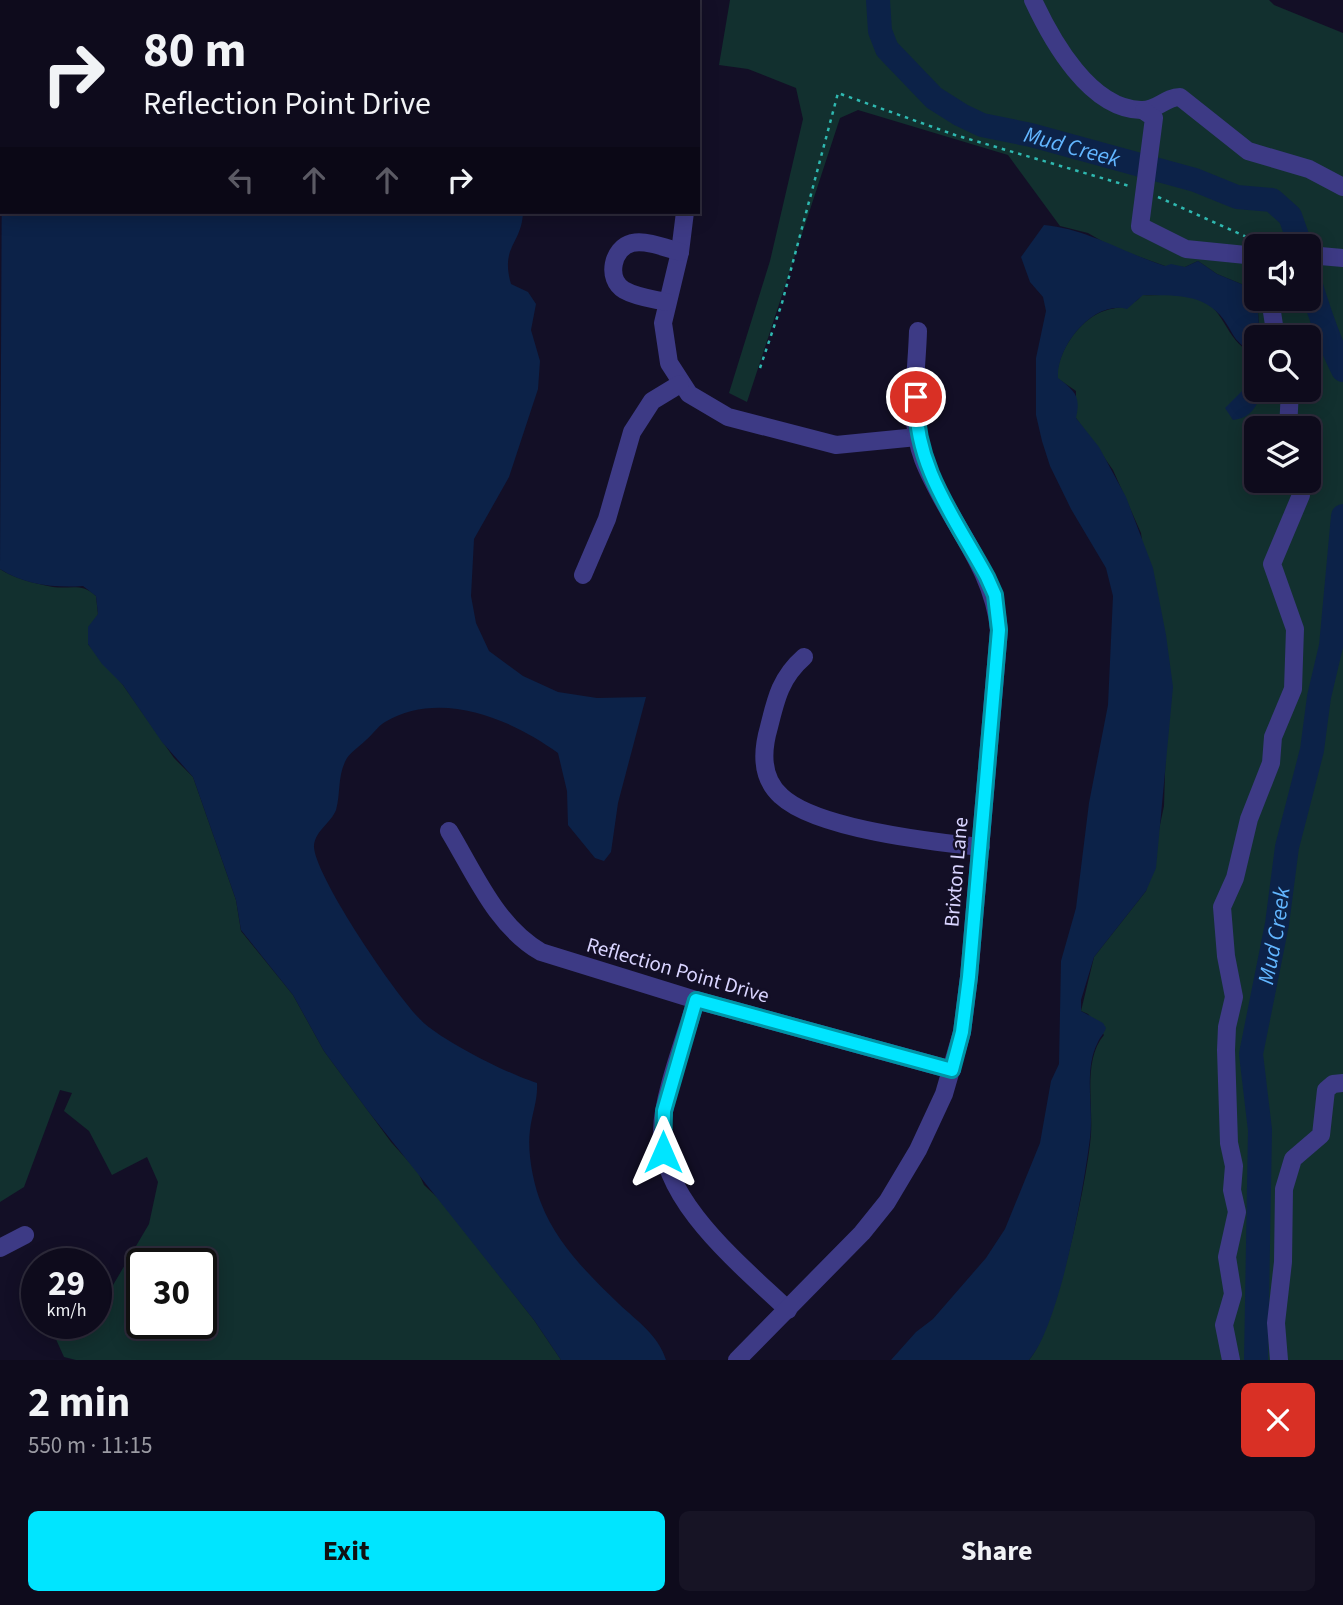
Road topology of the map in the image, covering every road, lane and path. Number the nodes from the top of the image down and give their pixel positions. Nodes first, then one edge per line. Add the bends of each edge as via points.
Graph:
1 (1033, 0) edge
2 (1152, 112) junction
3 (1144, 187) junction
4 (1343, 187) edge
5 (685, 214) edge
6 (1244, 242) edge
7 (1244, 250) edge
8 (680, 252) junction
9 (1321, 257) edge
10 (1343, 258) edge
11 (666, 302) junction
12 (918, 331) dead end
13 (760, 368) dead end
14 (680, 384) junction
15 (917, 437) junction
16 (1301, 493) edge
17 (583, 575) dead end
18 (804, 657) dead end
19 (449, 831) dead end
20 (981, 847) junction
21 (696, 1000) junction
22 (952, 1070) junction
23 (1343, 1083) edge
24 (26, 1235) dead end
25 (0, 1248) edge
26 (788, 1310) junction
27 (737, 1360) edge
28 (1231, 1360) edge
29 (1279, 1360) edge

1 - 2 street via 1070,65 1100,96 1117,107
2 - 3 street
2 - 4 street via 1180,97 1248,151 1309,169
3 - 6 path
3 - 7 street via 1140,225 1147,231 1186,249
3 - 13 path via 943,131 838,93
5 - 8 street
8 - 11 street
8 - 11 street via 635,242 623,247 615,258 618,284
9 - 10 street
11 - 14 street via 664,345
12 - 15 street, Brixton Lane
14 - 15 street via 715,413 813,440 836,445
14 - 17 street via 652,401 632,432 607,519
15 - 20 street, Brixton Lane via 930,473 987,577 997,610 999,656
16 - 28 street via 1272,564 1295,629 1293,689 1273,737 1271,763 1222,907 1234,997 1226,1050 1237,1212 1227,1257 1233,1294 1224,1325
18 - 20 street via 784,676 765,743 768,777 780,796 805,811 892,836
19 - 21 street, Reflection Point Drive via 495,909 528,944 562,961
20 - 22 street, Brixton Lane via 962,1032
21 - 22 street, Reflection Point Drive
21 - 26 street via 664,1111 665,1162 687,1208
22 - 26 street, Brixton Lane via 932,1122 887,1202
23 - 29 street via 1326,1090 1321,1135 1293,1159 1287,1171 1276,1323
24 - 25 street
26 - 27 street, Brixton Lane

